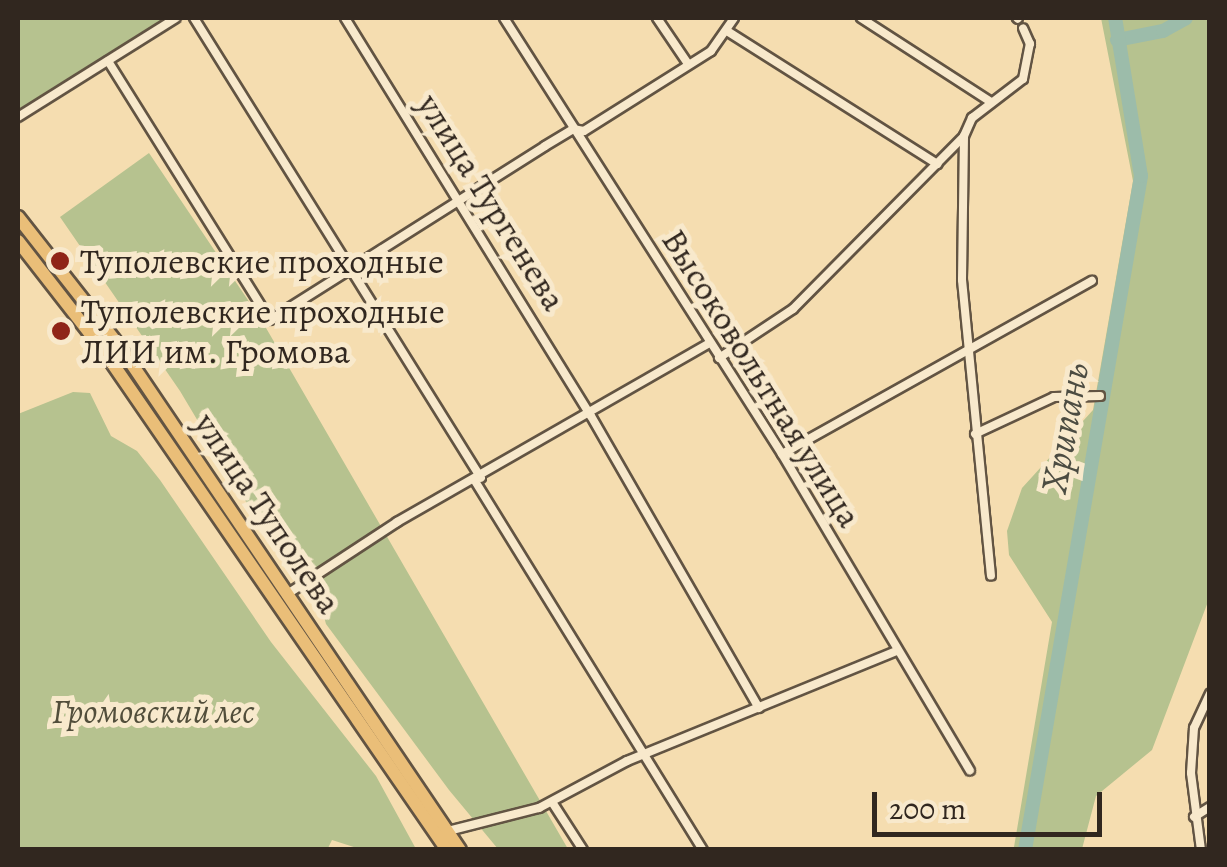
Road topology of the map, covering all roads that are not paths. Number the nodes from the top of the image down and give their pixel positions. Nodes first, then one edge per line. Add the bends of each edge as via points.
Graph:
1 (176, 18) edge
2 (194, 18) edge
3 (345, 18) edge
4 (504, 18) edge
5 (657, 18) edge
6 (734, 18) edge
7 (861, 18) edge
8 (1019, 22) edge
9 (727, 31) junction
10 (108, 61) junction
11 (688, 64) junction
12 (991, 102) junction
13 (18, 117) edge
14 (573, 129) junction
15 (964, 136) junction
16 (936, 164) junction
17 (458, 200) junction
18 (18, 217) edge
19 (18, 241) edge
20 (348, 268) junction
21 (1092, 281) dead end
22 (710, 343) junction
23 (966, 349) junction
24 (719, 358) junction
25 (1100, 396) dead end
26 (591, 416) junction
27 (975, 434) junction
28 (782, 454) junction
29 (478, 480) junction
30 (991, 576) dead end
31 (286, 594) junction
32 (896, 651) junction
33 (1210, 694) edge
34 (759, 708) junction
35 (644, 754) junction
36 (970, 770) dead end
37 (552, 802) junction
38 (1210, 808) edge
39 (1194, 817) junction
40 (448, 831) junction
41 (447, 850) edge
42 (460, 850) edge
43 (583, 850) edge
44 (703, 850) edge
45 (1200, 850) edge

1 - 10 street
2 - 20 street
3 - 17 street, улица Тургенева
4 - 14 street, Высоковольтная улица
5 - 11 street
6 - 9 street
7 - 12 street
8 - 12 street via 1030,44 1023,79
9 - 11 street
9 - 16 street
10 - 13 street
10 - 20 street via 270,320
11 - 14 street via 584,130
12 - 15 street
14 - 17 street
14 - 22 street, Высоковольтная улица
15 - 16 street
15 - 23 street via 959,215
16 - 24 street via 792,309
17 - 20 street
17 - 26 street, улица Тургенева
18 - 31 main road, улица Туполева via 123,352
19 - 41 main road, улица Туполева via 106,354
20 - 29 street
21 - 23 street
22 - 24 street, Высоковольтная улица
22 - 26 street
23 - 27 street
23 - 28 street
24 - 28 street, Высоковольтная улица
25 - 27 street via 1054,397
26 - 29 street
26 - 34 street, улица Тургенева
27 - 30 street
28 - 32 street, Высоковольтная улица
29 - 31 street
29 - 35 street
31 - 40 main road, улица Туполева
32 - 34 street
32 - 36 street, Высоковольтная улица
33 - 39 street via 1194,728
34 - 35 street
35 - 37 street
35 - 44 street
37 - 40 street
37 - 43 street
38 - 39 street
39 - 45 street
40 - 42 main road, улица Туполева

